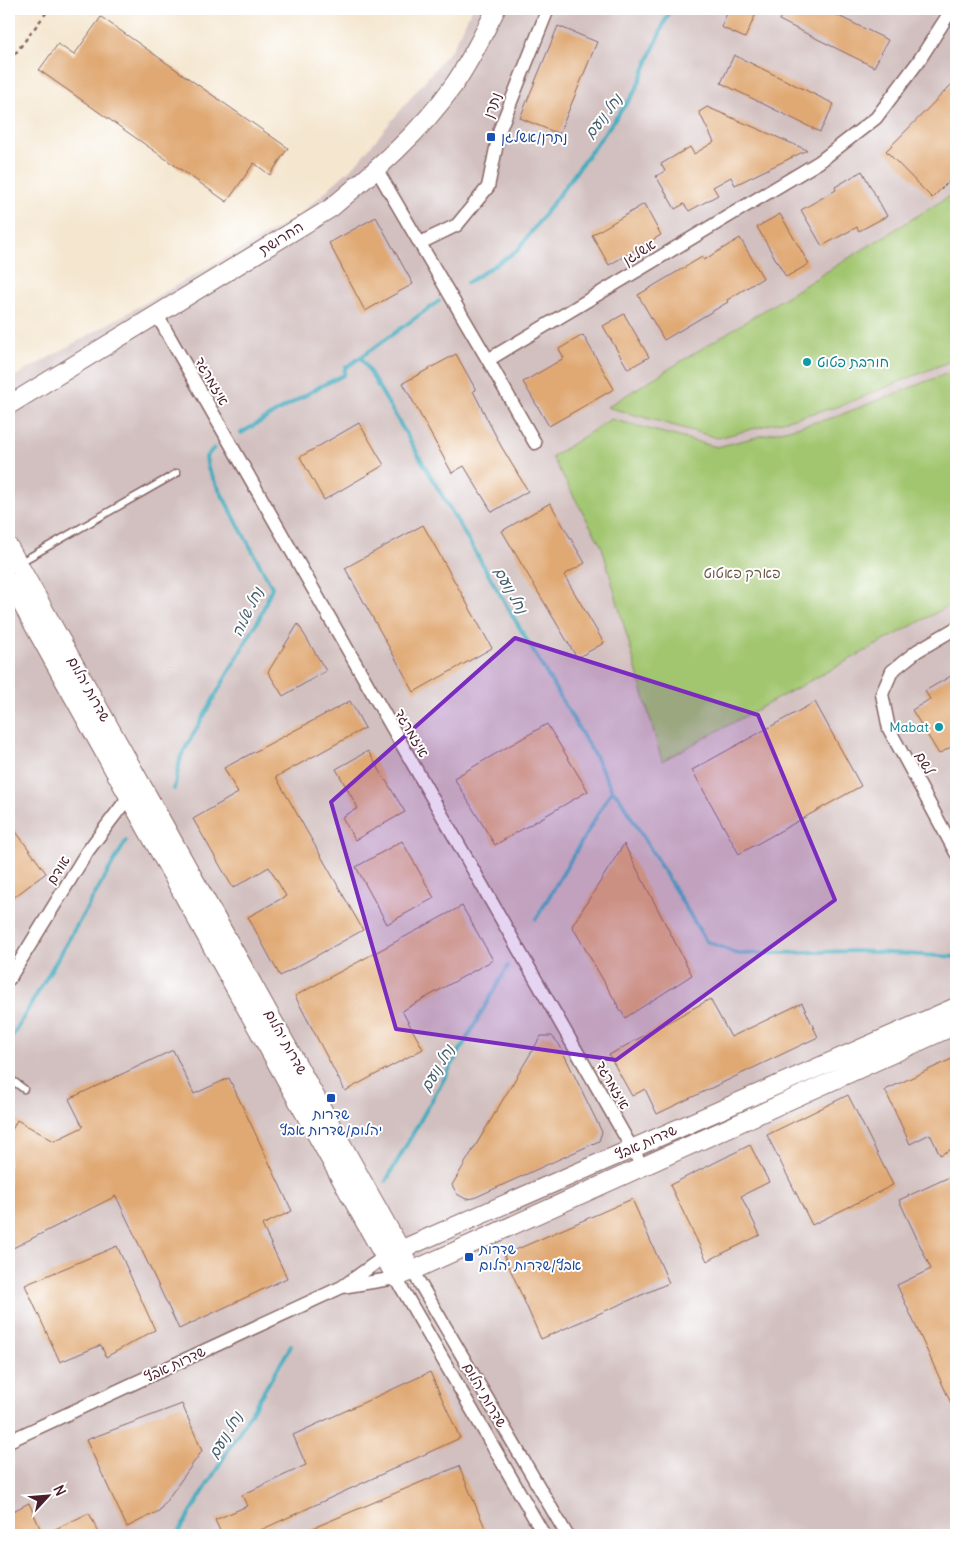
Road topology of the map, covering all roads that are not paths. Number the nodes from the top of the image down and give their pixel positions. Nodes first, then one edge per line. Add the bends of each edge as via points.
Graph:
1 (496, 9) edge
2 (548, 9) edge
3 (952, 9) edge
4 (377, 170) junction
5 (420, 243) junction
6 (157, 314) junction
7 (488, 360) junction
8 (9, 405) edge
9 (535, 443) dead end
10 (177, 473) dead end
11 (9, 547) edge
12 (18, 563) junction
13 (9, 581) edge
14 (956, 628) edge
15 (141, 782) junction
16 (129, 796) junction
17 (956, 854) edge
18 (9, 979) edge
19 (956, 1007) edge
20 (956, 1025) edge
21 (9, 1078) edge
22 (24, 1089) dead end
23 (632, 1149) junction
24 (642, 1166) junction
25 (402, 1249) junction
26 (384, 1257) junction
27 (412, 1270) junction
28 (396, 1278) junction
29 (342, 1287) junction
30 (9, 1440) edge
31 (544, 1535) edge
32 (567, 1535) edge

1 - 4 street, החרושת via 453,86 423,123
2 - 5 street, נתרן via 500,129 488,187 457,225
3 - 7 street, אשלגן via 876,118 819,162
4 - 5 street
4 - 6 street, החרושת via 331,208
5 - 7 street
6 - 8 street, החרושת
6 - 23 street, איזמרגד
7 - 9 street
10 - 12 lane
11 - 12 street, שדרות יהלום
12 - 15 street, שדרות יהלום
13 - 16 street, שדרות יהלום
14 - 17 street, לשם via 917,651 892,671 882,694 890,729
15 - 16 street, אודם
15 - 25 street, שדרות יהלום
16 - 18 street, אודם via 87,852
16 - 26 street, שדרות יהלום
19 - 23 street, שדרות אבץ
20 - 24 street, שדרות אבץ
21 - 22 lane
23 - 24 street, איזמרגד
23 - 25 street, שדרות אבץ
24 - 27 street, שדרות אבץ
25 - 26 street, שדרות אבץ
25 - 27 street, שדרות יהלום
26 - 28 street, שדרות יהלום
26 - 29 street, שדרות אבץ
27 - 28 street, שדרות אבץ
27 - 32 street, שדרות יהלום
28 - 29 street, שדרות אבץ
28 - 31 street, שדרות יהלום
29 - 30 street, שדרות אבץ

